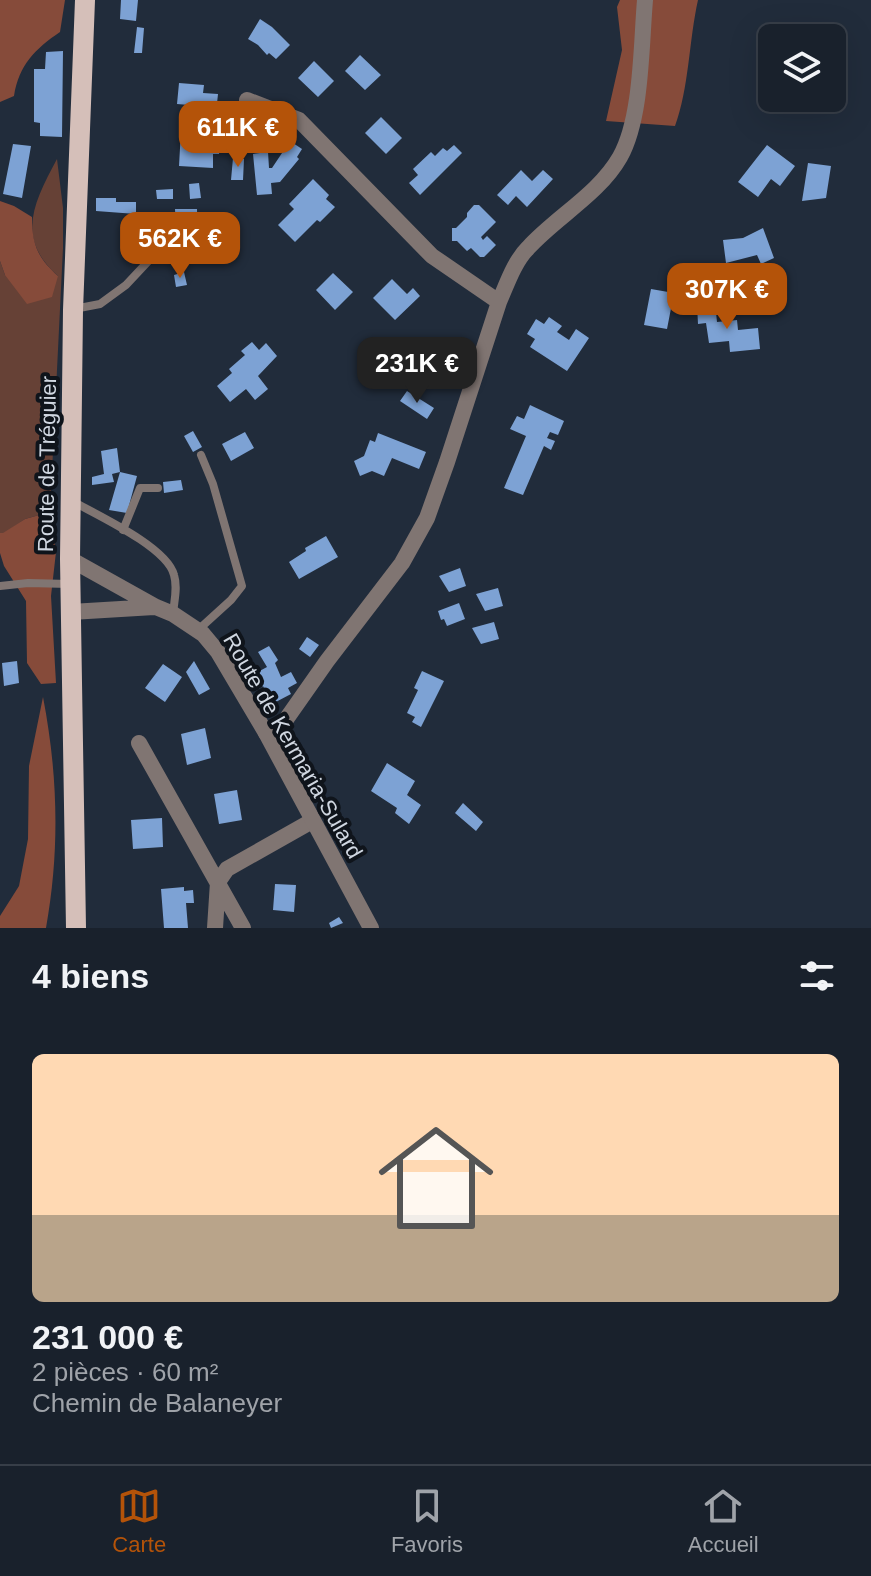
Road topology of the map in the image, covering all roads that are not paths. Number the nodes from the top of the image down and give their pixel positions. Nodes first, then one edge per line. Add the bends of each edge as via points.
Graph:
1 (85, 0) edge
2 (645, 0) edge
3 (247, 100) dead end
4 (155, 254) dead end
5 (499, 302) junction
6 (73, 310) junction
7 (201, 455) dead end
8 (158, 488) dead end
9 (71, 500) junction
10 (123, 530) junction
11 (70, 559) junction
12 (70, 584) junction
13 (0, 586) edge
14 (156, 607) junction
15 (71, 612) junction
16 (173, 614) junction
17 (198, 630) junction
18 (266, 733) junction
19 (139, 743) dead end
20 (312, 821) junction
21 (218, 882) junction
22 (76, 928) edge
23 (215, 928) edge
24 (243, 928) edge
25 (371, 928) edge

1 - 6 main road, Route de Tréguier
2 - 5 street via 633,130 620,158 526,249
3 - 5 street via 299,120 432,256
4 - 6 lane via 100,304
5 - 18 street via 427,518 402,563 280,728
6 - 9 main road, Route de Tréguier
7 - 17 lane via 242,586
8 - 10 lane via 140,488
9 - 10 lane
9 - 11 main road, Route de Tréguier
10 - 16 lane via 174,572
11 - 12 main road, Route de Tréguier
11 - 14 street, Route de Kermaria-Sulard
12 - 13 lane
12 - 15 main road, Route de Tréguier
14 - 15 street
14 - 16 street, Route de Kermaria-Sulard
15 - 22 main road, Route de Tréguier
16 - 17 street, Route de Kermaria-Sulard
17 - 18 street, Route de Kermaria-Sulard via 218,652
18 - 20 street, Route de Kermaria-Sulard
19 - 21 street
20 - 21 street via 227,869
20 - 25 street, Route de Kermaria-Sulard
21 - 23 street
21 - 24 street

